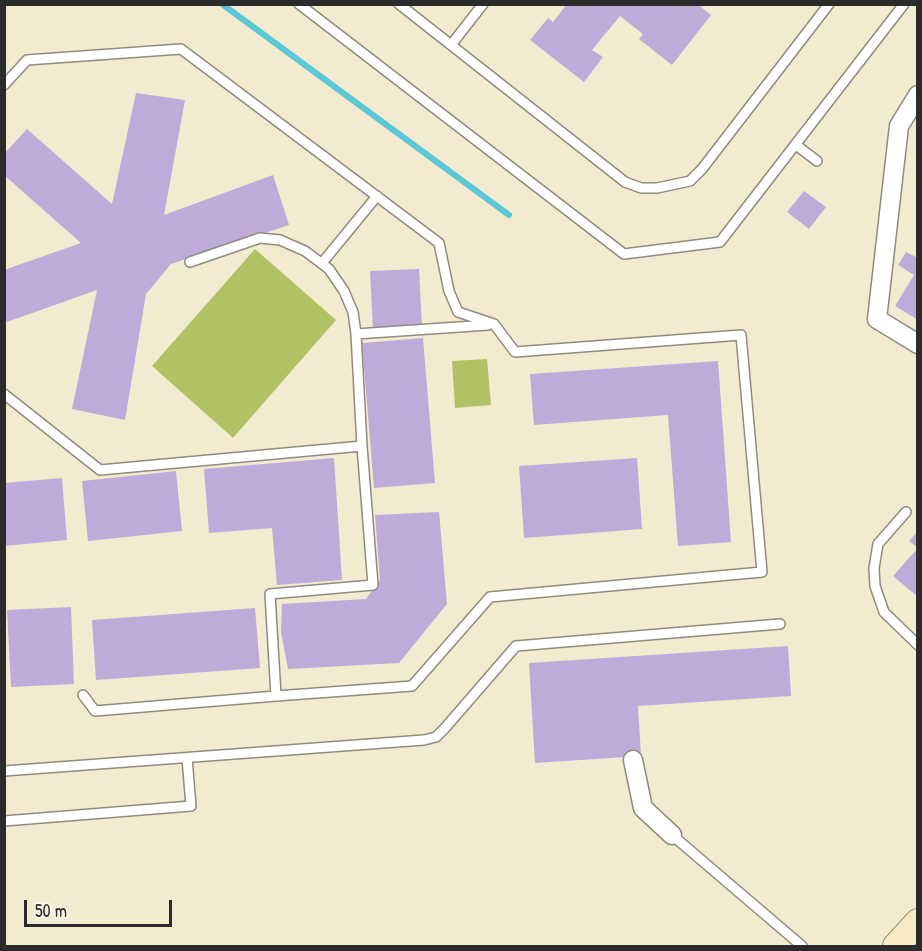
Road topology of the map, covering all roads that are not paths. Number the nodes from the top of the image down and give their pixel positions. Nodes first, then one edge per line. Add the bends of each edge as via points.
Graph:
1 (299, 4) edge
2 (399, 4) edge
3 (483, 4) edge
4 (829, 4) edge
5 (904, 4) edge
6 (451, 45) junction
7 (4, 86) edge
8 (918, 95) edge
9 (796, 145) junction
10 (817, 161) dead end
11 (376, 196) junction
12 (190, 262) dead end
13 (322, 263) junction
14 (494, 324) junction
15 (356, 334) junction
16 (918, 344) edge
17 (4, 394) edge
18 (362, 446) junction
19 (906, 512) dead end
20 (780, 624) dead end
21 (918, 645) edge
22 (83, 695) dead end
23 (276, 696) junction
24 (187, 758) junction
25 (633, 760) dead end
26 (4, 771) edge
27 (4, 821) edge
28 (672, 835) joint
29 (918, 922) edge
30 (802, 946) edge
31 (896, 946) edge

1 - 9 lane via 624,254 720,242
2 - 6 lane
3 - 6 lane
4 - 6 lane via 702,169 690,181 657,188 625,182
5 - 9 lane
7 - 11 lane via 27,60 181,49
8 - 16 street via 899,126 877,319
9 - 10 lane
11 - 13 lane
11 - 14 lane via 439,243 449,291 458,312
12 - 13 lane via 260,238 280,240
13 - 15 lane via 344,291 354,312
14 - 15 lane
14 - 23 lane via 515,352 741,335 762,572 490,597 412,686
15 - 18 lane
17 - 18 lane via 100,470
18 - 23 lane via 373,585 270,594
19 - 21 lane via 878,544 875,586 884,612
20 - 24 lane via 516,646 436,737
22 - 23 lane via 95,711
24 - 26 lane
24 - 27 lane via 191,806
25 - 28 street via 643,808
28 - 30 lane
29 - 31 street

